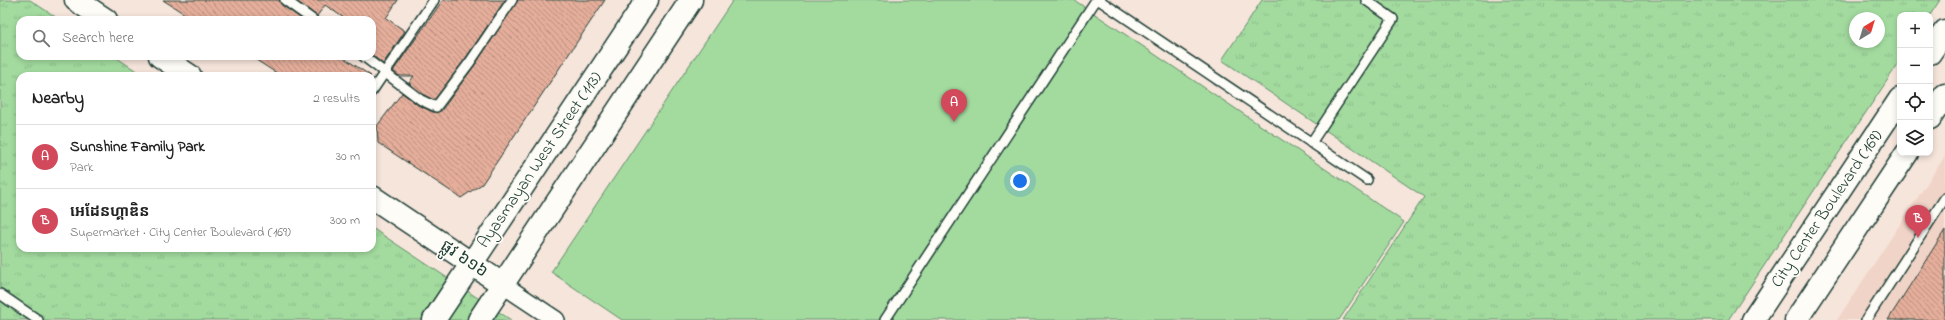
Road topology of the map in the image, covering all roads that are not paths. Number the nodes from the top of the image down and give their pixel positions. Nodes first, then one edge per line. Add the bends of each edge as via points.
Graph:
1 (285, 0) edge
2 (434, 0) edge
3 (512, 0) edge
4 (647, 0) edge
5 (691, 0) edge
6 (1097, 0) edge
7 (1366, 0) edge
8 (85, 2) edge
9 (101, 16) edge
10 (307, 16) edge
11 (1945, 31) edge
12 (1933, 49) edge
13 (166, 60) edge
14 (368, 60) edge
15 (184, 72) edge
16 (384, 72) junction
17 (376, 85) edge
18 (1945, 95) edge
19 (1897, 104) edge
20 (1933, 113) edge
21 (1311, 143) junction
22 (1905, 156) edge
23 (1367, 180) dead end
24 (1945, 198) edge
25 (376, 200) edge
26 (472, 264) junction
27 (502, 284) junction
28 (0, 294) edge
29 (38, 320) edge
30 (434, 320) edge
31 (479, 320) edge
32 (556, 320) edge
33 (885, 320) edge
34 (1753, 320) edge
35 (1796, 320) edge
36 (1866, 320) edge

1 - 10 lane
2 - 16 lane
3 - 16 lane via 436,107 421,100
4 - 26 street, Ayasmayan West Street (113)
5 - 27 street
6 - 21 lane
6 - 33 lane
7 - 21 lane via 1393,19
8 - 9 street
11 - 12 street
13 - 15 street
14 - 16 lane
16 - 17 lane
18 - 20 street
19 - 34 street, City Center Boulevard (169)
21 - 23 lane
22 - 35 street, City Center Boulevard (169)
24 - 36 lane
25 - 26 street, ផ្លូវ ៦១៦
26 - 27 street, ផ្លូវ ៦១៦
26 - 30 street, Ayasmayan West Street (113)
27 - 31 street
27 - 32 street, ផ្លូវ ៦១៦
28 - 29 lane

